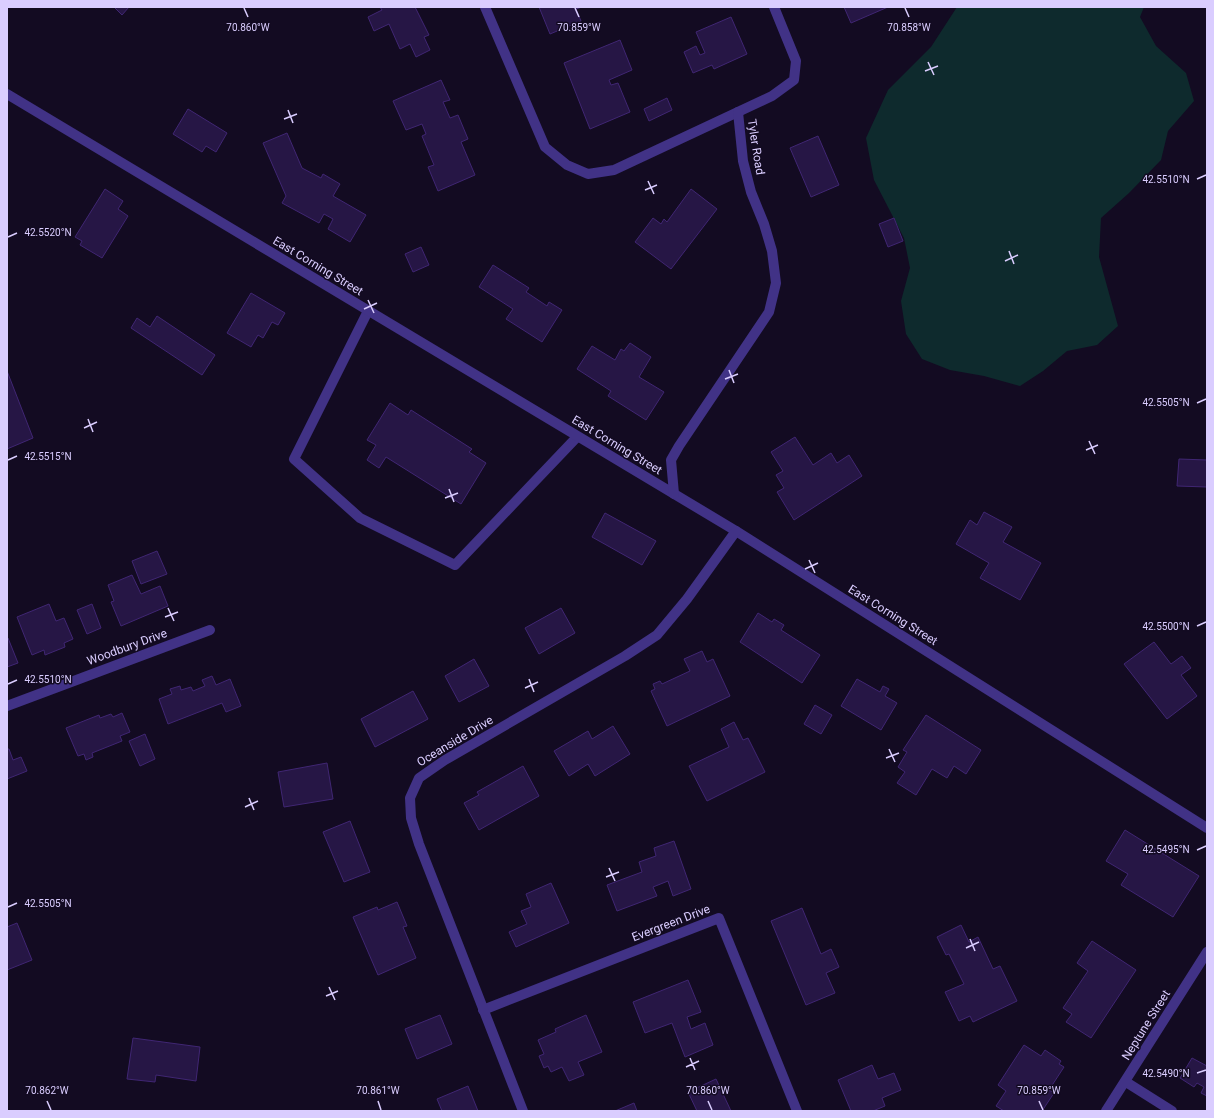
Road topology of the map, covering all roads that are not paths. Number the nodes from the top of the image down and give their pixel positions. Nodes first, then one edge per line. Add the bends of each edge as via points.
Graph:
1 (485, 7) edge
2 (774, 7) edge
3 (7, 94) edge
4 (738, 112) junction
5 (368, 311) junction
6 (577, 437) junction
7 (674, 494) junction
8 (736, 531) junction
9 (210, 630) dead end
10 (7, 706) edge
11 (1207, 828) edge
12 (1207, 952) edge
13 (483, 1010) junction
14 (1126, 1082) junction
15 (523, 1111) edge
16 (797, 1111) edge
17 (1106, 1111) edge
18 (1172, 1111) edge

1 - 4 street, Tyler Road via 545,147 567,165 588,174 614,170
2 - 4 street via 796,61 794,80 772,96
3 - 5 street, East Corning Street
4 - 7 street, Tyler Road via 743,161 772,251 776,283 769,312 671,460
5 - 6 street, East Corning Street
5 - 6 street via 294,459 360,518 455,565
6 - 7 street, East Corning Street
7 - 8 street, East Corning Street
8 - 11 street, East Corning Street
8 - 13 street, Oceanside Drive via 687,599 657,635 445,760 419,778 410,798 410,818
9 - 10 street, Woodbury Drive
12 - 14 street, Neptune Street
13 - 15 street, Oceanside Drive
13 - 16 street, Evergreen Drive via 719,918
14 - 17 street, Neptune Street
14 - 18 street

